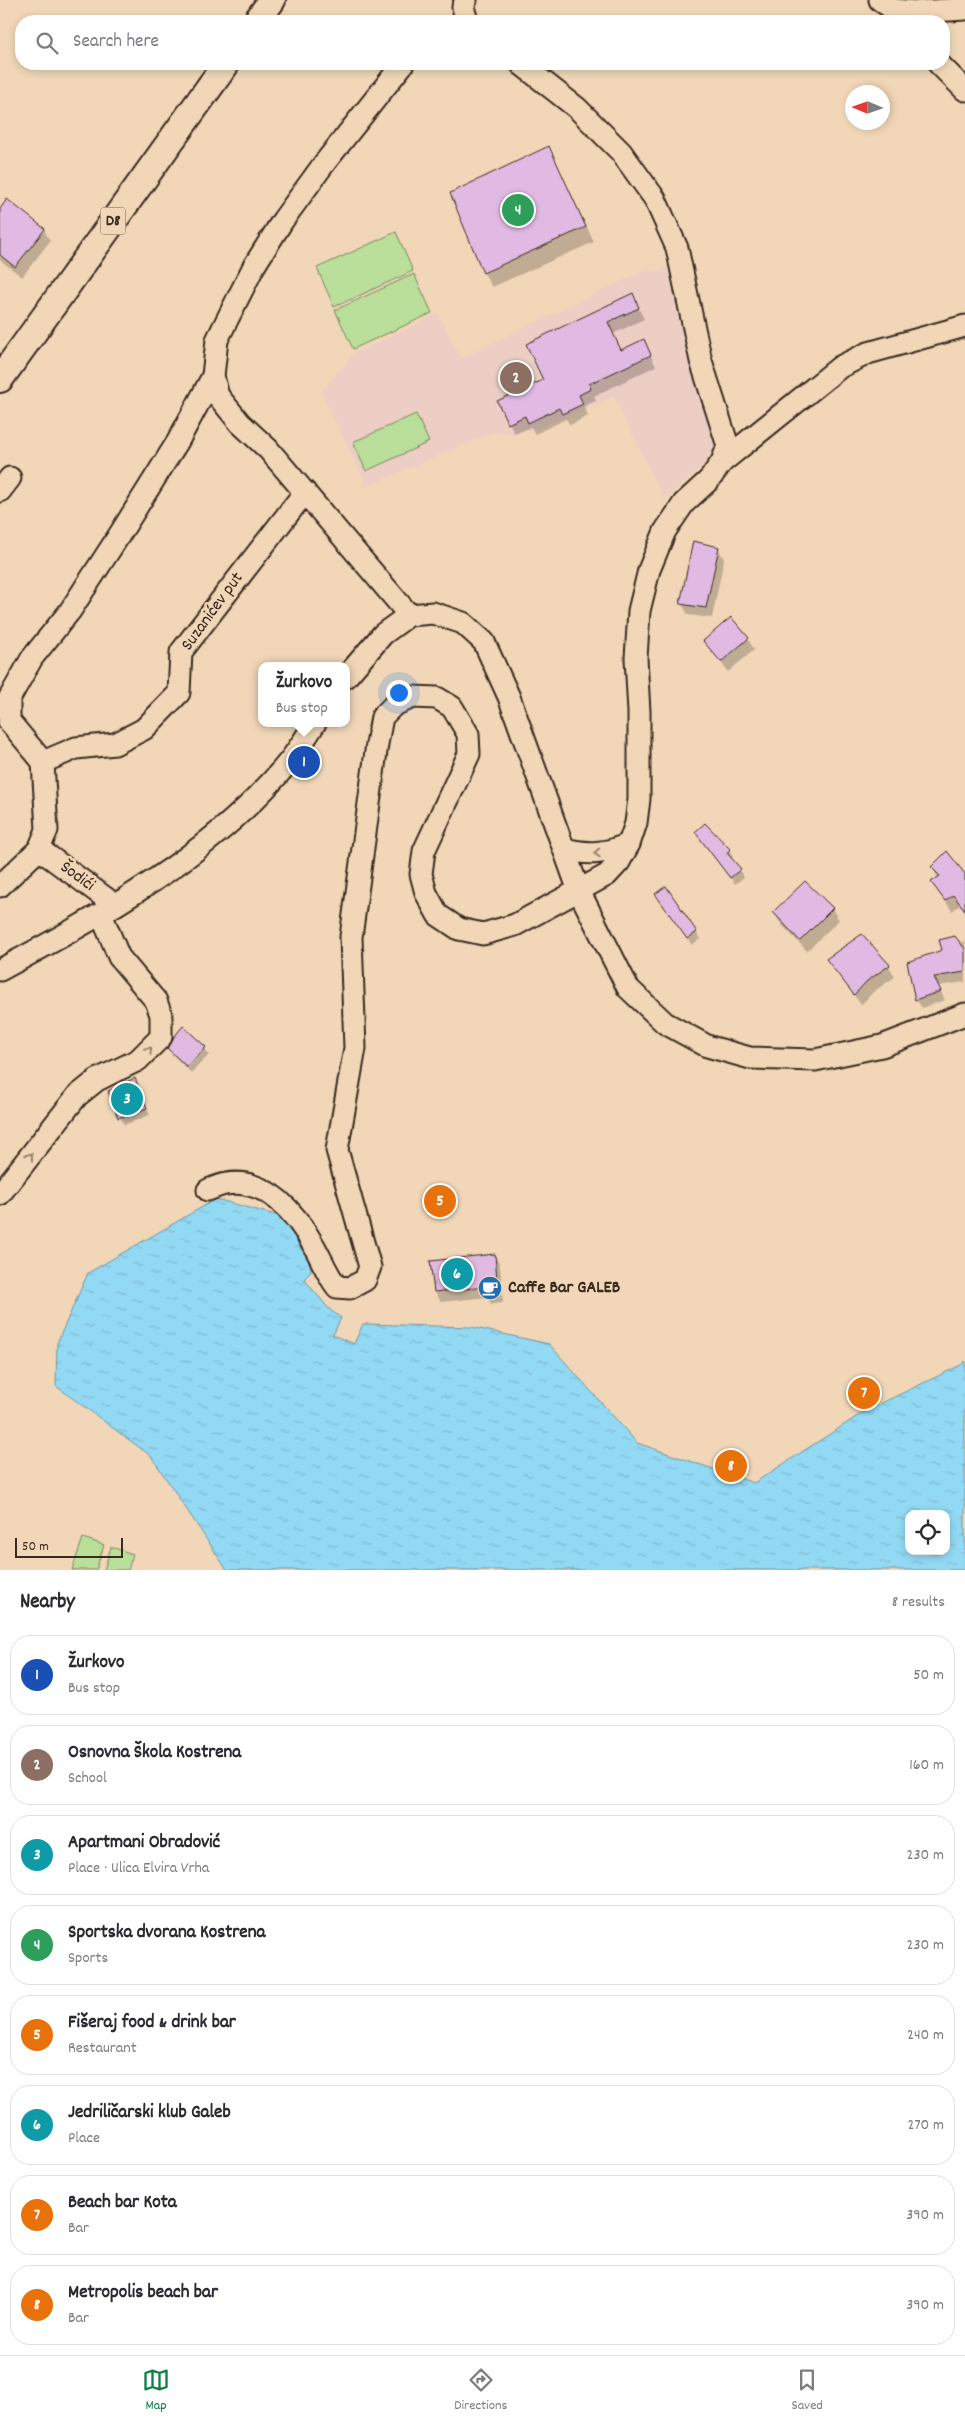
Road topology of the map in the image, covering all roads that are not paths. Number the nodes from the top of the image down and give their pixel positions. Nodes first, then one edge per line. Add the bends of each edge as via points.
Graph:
1 (272, 0) edge
2 (880, 0) edge
3 (965, 9) edge
4 (261, 15) edge
5 (222, 70) edge
6 (399, 70) edge
7 (529, 70) edge
8 (945, 70) edge
9 (965, 90) edge
10 (965, 326) edge
11 (213, 376) junction
12 (0, 379) edge
13 (722, 462) junction
14 (305, 492) junction
15 (409, 614) junction
16 (350, 672) edge
17 (312, 727) edge
18 (43, 762) junction
19 (629, 844) junction
20 (39, 849) junction
21 (564, 849) junction
22 (0, 886) edge
23 (580, 892) junction
24 (108, 909) junction
25 (0, 970) edge
26 (965, 1014) edge
27 (208, 1190) dead end
28 (0, 1194) edge

1 - 4 main road
2 - 3 street via 894,10
5 - 12 main road, D8
6 - 11 street via 322,165 251,271 217,340
7 - 13 street via 577,108 615,146 655,199 677,248 701,361 728,446
8 - 9 street
10 - 13 street via 868,353 840,366
11 - 14 street via 218,396 240,424 268,449
11 - 18 street via 178,441 118,537 70,611 32,658 9,700 9,721
13 - 19 street via 709,480 684,503 665,531 649,570 639,611 636,649 640,712 639,799
14 - 15 street
14 - 18 street, Suzanićev put via 181,652 179,693 144,729 115,744 76,748
15 - 16 street via 383,634
15 - 21 street via 433,613 463,623 484,642 509,697
17 - 24 street via 287,764 251,802 183,861
18 - 20 street via 47,830
19 -> 21 street via 612,852 582,853
19 - 23 street via 607,875
20 - 22 street
20 - 24 street, Šodići
21 - 23 street
23 - 26 street via 628,988 665,1023 707,1046 750,1058 815,1060 882,1046
23 - 27 street via 515,925 483,934 459,930 438,915 426,893 421,874 424,851 470,754 468,734 452,707 441,700 413,697 394,705 382,717 351,937 355,1048 337,1150 370,1267 365,1280 350,1288 337,1287 300,1223 274,1194 247,1185 226,1183
24 - 25 street
28 -> 24 street via 77,1096 97,1080 138,1060 161,1037 161,1015 156,1001 119,957

